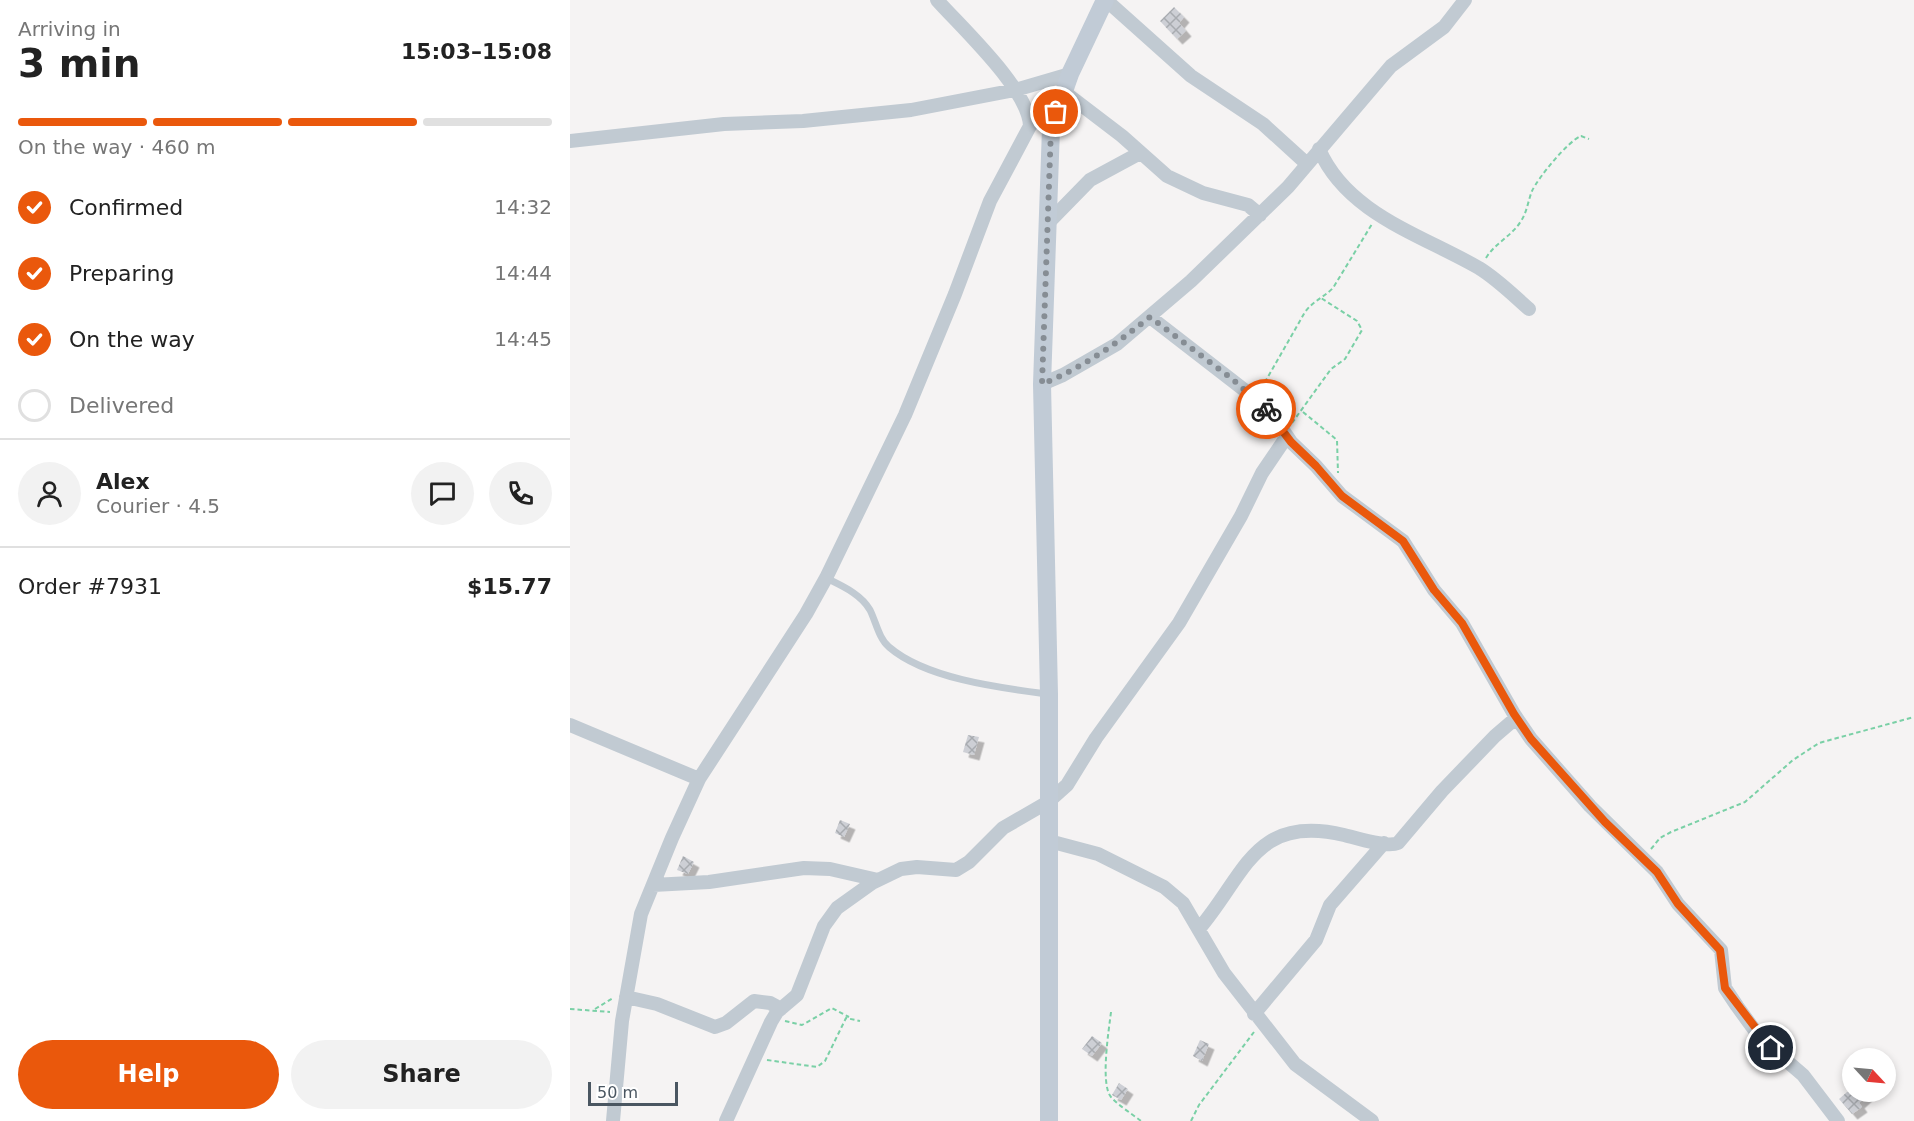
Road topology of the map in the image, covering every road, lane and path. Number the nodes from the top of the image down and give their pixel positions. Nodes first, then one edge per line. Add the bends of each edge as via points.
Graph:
1 (937, 0) edge
2 (1106, 0) edge
3 (1465, 0) edge
4 (1065, 87) junction
5 (1015, 90) junction
6 (1030, 126) junction
7 (1589, 140) dead end
8 (570, 141) edge
9 (1319, 149) junction
10 (1140, 153) junction
11 (1307, 164) junction
12 (1378, 214) junction
13 (1260, 215) junction
14 (1047, 224) junction
15 (1480, 268) junction
16 (1321, 298) junction
17 (1529, 309) dead end
18 (1150, 317) junction
19 (1042, 384) junction
20 (1256, 399) junction
21 (1302, 411) junction
22 (1286, 434) junction
23 (1337, 491) junction
24 (826, 578) junction
25 (1049, 694) junction
26 (1914, 717) edge
27 (1516, 718) junction
28 (570, 725) edge
29 (699, 778) junction
30 (1048, 801) junction
31 (1048, 841) junction
32 (1384, 843) junction
33 (1646, 860) junction
34 (878, 880) junction
35 (653, 885) junction
36 (1199, 928) junction
37 (627, 992) junction
38 (570, 1009) edge
39 (594, 1010) junction
40 (778, 1012) junction
41 (1111, 1012) dead end
42 (849, 1017) junction
43 (1257, 1018) junction
44 (622, 1021) junction
45 (860, 1021) dead end
46 (754, 1059) junction
47 (613, 1121) edge
48 (727, 1121) edge
49 (1049, 1121) edge
50 (1141, 1121) edge
51 (1191, 1121) edge
52 (1372, 1121) edge
53 (1838, 1121) edge

1 - 5 street
2 - 4 street
2 - 11 street via 1191,76 1263,124
3 - 9 street via 1443,27 1391,66
4 - 5 street
4 - 6 street
4 - 10 street
4 - 14 street via 1051,128
5 - 6 street via 1028,113
5 - 8 street via 910,110
6 - 24 street via 990,201 905,415
7 - 15 path via 1575,138 1555,161 1533,189 1521,220 1498,242
9 - 11 street
9 - 12 street via 1347,192
10 - 13 street via 1167,176 1203,193 1248,205
10 - 14 street via 1090,180
11 - 13 street
12 - 15 street
12 - 16 path via 1332,288
13 - 18 street
14 - 19 street
15 - 17 street
16 - 20 path via 1305,312
16 - 21 path via 1357,321 1362,330 1345,359 1331,369
18 - 19 street via 1117,344
18 - 20 street
19 - 25 street
20 - 22 street
21 - 22 path
21 - 23 path via 1337,440
22 - 23 street
22 - 30 street via 1179,623 1067,785
23 - 27 street via 1403,541 1429,583 1462,623
24 - 25 lane via 850,590 869,608 888,646 912,661 979,683
24 - 29 street
25 - 30 street
26 - 33 path via 1819,743 1792,760 1745,802 1660,838
27 - 32 street via 1442,791 1398,843
27 - 33 street via 1584,800
28 - 29 street
29 - 35 street
30 - 31 street
30 - 34 street via 1003,828 956,870 917,867
31 - 36 street via 1098,854 1164,887 1183,903
31 - 49 street
32 - 36 street via 1334,833 1284,834 1263,845 1242,866 1217,908
32 - 43 street via 1330,905 1316,940
33 - 53 street via 1678,904 1720,950 1725,988 1761,1039 1803,1075
34 - 35 street via 830,869 804,868 709,882
34 - 40 street via 837,908 824,926 797,995
35 - 37 street via 641,914
36 - 43 street via 1224,973
37 - 39 path
37 - 40 street via 714,1027 726,1023 754,1001 770,1003
37 - 44 street
38 - 39 path
39 - 44 path via 607,1011
40 - 42 path via 802,1025 832,1008
40 - 46 street
41 - 50 path via 1107,1089 1111,1097
42 - 45 path
42 - 46 path via 818,1067
43 - 51 path
43 - 52 street via 1295,1064
44 - 47 street
46 - 48 street

